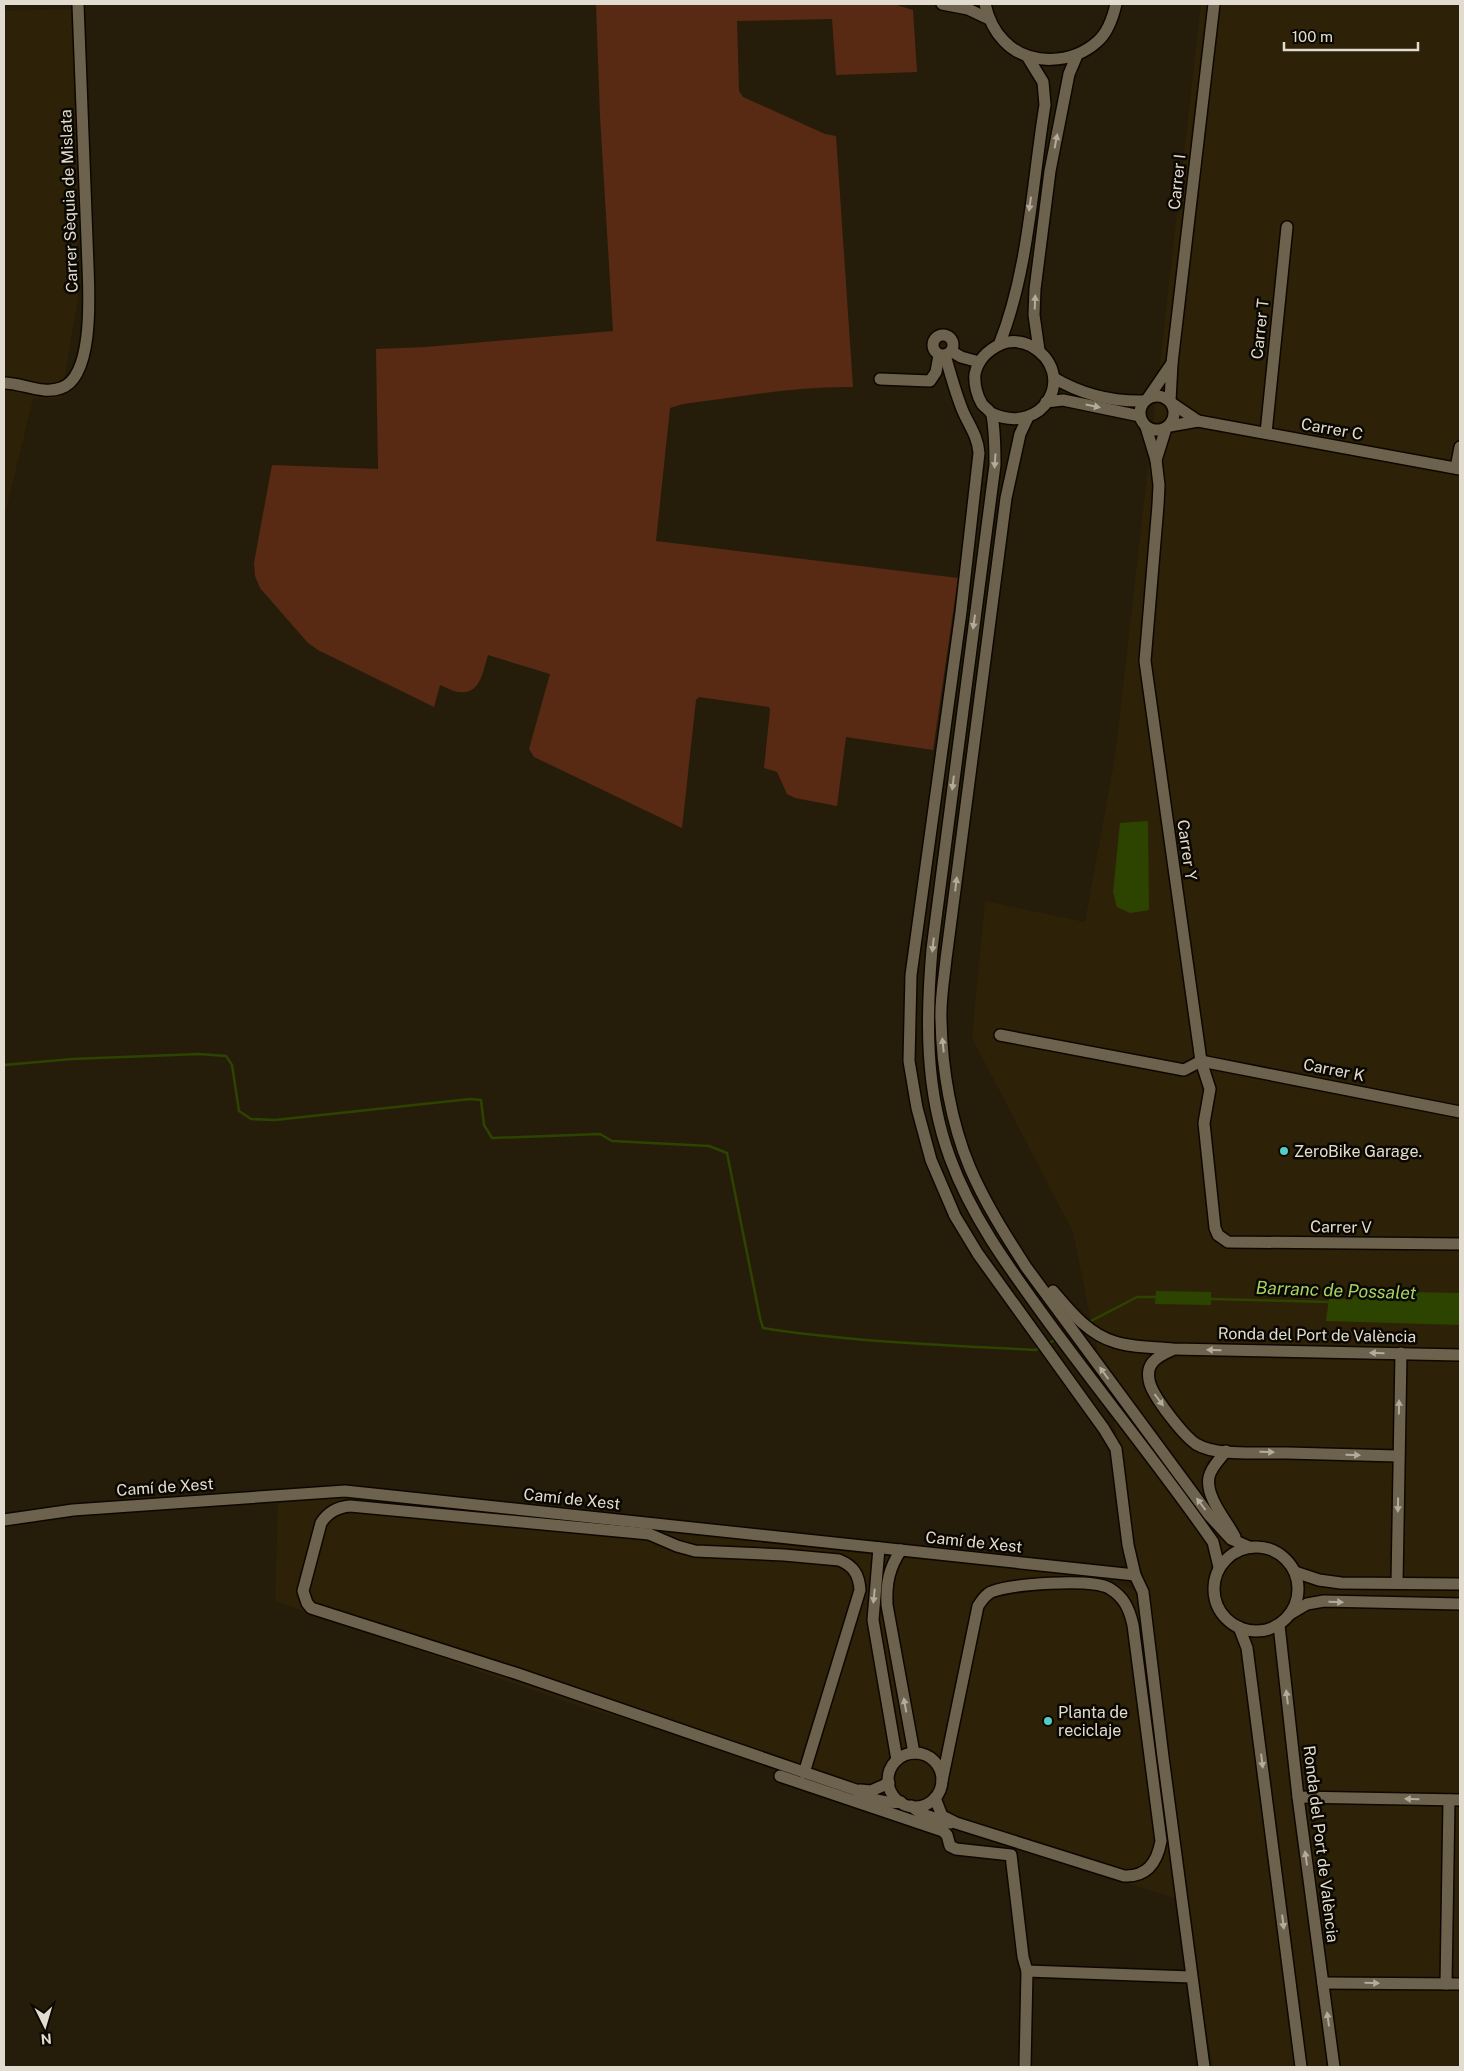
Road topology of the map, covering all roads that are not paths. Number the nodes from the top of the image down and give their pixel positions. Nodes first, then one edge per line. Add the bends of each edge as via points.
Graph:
1 (78, 4) edge
2 (942, 4) edge
3 (985, 4) edge
4 (1116, 4) edge
5 (1214, 4) edge
6 (989, 19) junction
7 (1077, 55) junction
8 (1027, 56) junction
9 (1287, 227) dead end
10 (999, 345) junction
11 (1039, 350) junction
12 (945, 354) junction
13 (979, 362) junction
14 (1172, 363) junction
15 (1054, 378) junction
16 (880, 379) dead end
17 (4, 383) edge
18 (1146, 400) junction
19 (1046, 402) junction
20 (1171, 402) junction
21 (991, 413) junction
22 (1140, 416) junction
23 (1028, 417) junction
24 (1198, 421) junction
25 (1146, 427) junction
26 (1168, 427) junction
27 (1266, 433) junction
28 (1460, 447) edge
29 (1156, 460) junction
30 (1458, 468) edge
31 (1000, 1035) dead end
32 (1201, 1061) junction
33 (945, 1066) junction
34 (1460, 1112) edge
35 (1222, 1240) joint
36 (1460, 1244) edge
37 (1173, 1349) junction
38 (1401, 1353) junction
39 (1460, 1354) edge
40 (1226, 1451) junction
41 (1398, 1456) junction
42 (4, 1520) edge
43 (1244, 1544) junction
44 (879, 1548) junction
45 (901, 1550) junction
46 (1219, 1567) junction
47 (1295, 1572) junction
48 (1135, 1575) junction
49 (1397, 1583) junction
50 (1460, 1584) edge
51 (1460, 1604) edge
52 (1290, 1614) junction
53 (1279, 1625) junction
54 (1239, 1628) junction
55 (948, 1747) junction
56 (914, 1753) junction
57 (926, 1756) junction
58 (897, 1760) junction
59 (804, 1773) junction
60 (780, 1776) dead end
61 (942, 1781) junction
62 (889, 1783) junction
63 (856, 1790) junction
64 (1298, 1797) junction
65 (935, 1798) junction
66 (1454, 1800) edge
67 (906, 1804) junction
68 (956, 1823) junction
69 (1027, 1971) junction
70 (1191, 1977) junction
71 (1323, 1982) junction
72 (1446, 1984) junction
73 (1460, 1984) edge
74 (1026, 2067) edge
75 (1204, 2067) edge
76 (1301, 2067) edge
77 (1334, 2067) edge

1 - 17 street, Carrer Sèquia de Mislata via 89,307 86,342 76,377 61,388 42,390
2 - 6 street via 968,9
3 - 6 street
4 - 7 street via 1113,19 1099,41
5 - 14 street, Carrer I
6 - 8 street via 1004,42
7 - 8 street via 1052,60
11 -> 7 street via 1034,315 1035,289 1050,170 1069,74
8 -> 10 street via 1043,82 1045,105 1021,272 1011,314
9 - 27 street, Carrer T
10 - 11 street via 1012,341 1026,343
10 - 13 street via 986,352
11 - 15 street via 1050,364
12 - 13 street
12 - 16 street via 930,381
12 - 48 street via 954,389 978,440 979,453 961,612 911,975 909,1062 931,1160 955,1216 978,1254 1116,1449 1124,1522
13 - 21 street via 975,375 976,390
14 - 18 street, Carrer I
14 - 20 street, Carrer I
15 - 18 street via 1086,393 1119,400
15 - 19 street
18 - 20 street via 1158,395
18 - 22 street
19 -> 22 street via 1064,400
19 - 23 street
20 - 24 street, Carrer C
20 - 26 street via 1175,414
21 - 23 street via 1004,419
21 -> 46 street via 996,441 995,465 932,949 927,1024 933,1093 950,1158 967,1198 993,1244 1213,1542
22 - 25 street
33 -> 23 street via 941,1019 946,959 1006,498 1020,434
24 - 26 street, Carrer C
24 - 27 street, Carrer C
25 - 26 street via 1160,430
25 - 29 street, Carrer Y
26 - 29 street, Carrer Y
27 - 30 street, Carrer C
28 - 30 street
29 - 32 street, Carrer Y via 1158,505 1145,661
31 - 32 street via 1184,1070
32 - 34 street, Carrer K
32 - 35 street, Carrer Y via 1210,1089 1204,1123 1215,1228
33 - 37 street, Ronda del Port de València via 979,1174 995,1206 1037,1271 1072,1314 1092,1331 1114,1342
43 -> 33 street via 1231,1540 1209,1515 999,1226 967,1159 955,1122
35 - 36 street, Carrer V
38 -> 37 street, Ronda del Port de València
37 -> 40 street via 1156,1356 1152,1363 1149,1373 1154,1394 1197,1444
38 - 39 street, Ronda del Port de València
41 -> 38 street
40 -> 41 street
40 - 43 street via 1213,1468 1209,1486 1215,1503
41 -> 49 street
42 - 44 street, Camí de Xest via 74,1510 345,1491
43 - 46 street
43 - 47 street via 1261,1546 1280,1554
44 - 45 street, Camí de Xest
44 -> 58 street via 873,1620
45 - 48 street, Camí de Xest
56 -> 45 street via 887,1604 889,1571
46 - 54 street via 1213,1588 1215,1602 1229,1622
47 - 49 street via 1341,1583
47 - 52 street via 1298,1589 1295,1607
48 - 70 street via 1143,1592
49 - 50 street
52 -> 51 street via 1307,1604 1324,1601
52 - 53 street
53 - 54 street via 1262,1631
64 -> 53 street, Ronda del Port de València
54 -> 76 street via 1247,1648
55 - 57 street
55 - 61 street
55 - 68 street via 978,1606 984,1597 1000,1590 1061,1582 1107,1587 1120,1596 1129,1609 1133,1625 1161,1841 1153,1865 1141,1874 1124,1876
56 - 57 street
56 - 58 street
57 - 61 street via 936,1763
58 - 62 street via 890,1770
59 - 59 street via 518,1674 311,1608 303,1591 321,1523 333,1510 350,1506 649,1534 695,1551 784,1555 839,1560 848,1564 859,1579 860,1590
59 - 63 street
60 - 69 street via 942,1830 950,1846 956,1849 1011,1855
61 - 65 street
62 - 63 street via 871,1791
62 - 67 street via 893,1794
63 - 67 street via 888,1804
66 -> 64 street
71 -> 64 street, Ronda del Port de València
65 - 67 street via 921,1806
65 - 68 street via 942,1816
66 - 72 street
67 - 68 street via 922,1814 946,1823
69 - 70 street
69 - 74 street
70 - 75 street
71 -> 72 street
77 -> 71 street, Ronda del Port de València
72 - 73 street

